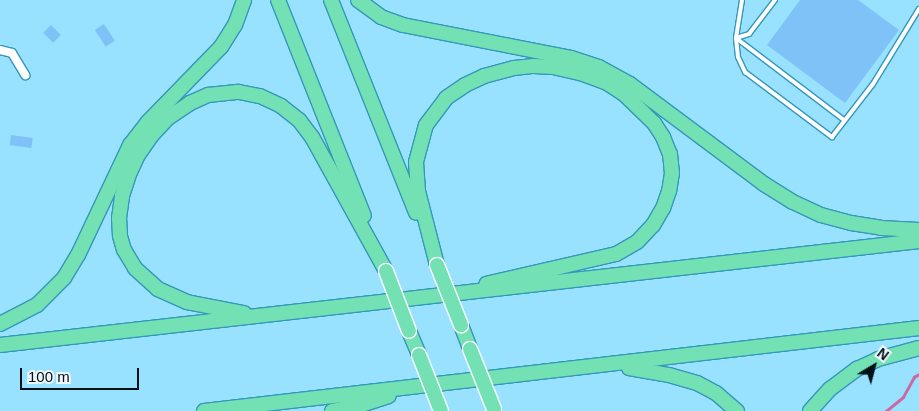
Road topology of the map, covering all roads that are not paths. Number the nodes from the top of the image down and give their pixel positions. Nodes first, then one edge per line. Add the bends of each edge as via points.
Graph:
1 (244, 0) edge
2 (278, 0) edge
3 (331, 0) edge
4 (358, 0) edge
5 (742, 0) edge
6 (775, 0) edge
7 (919, 9) edge
8 (736, 38) junction
9 (0, 50) edge
10 (25, 76) dead end
11 (844, 120) junction
12 (919, 230) edge
13 (919, 241) edge
14 (437, 265) junction
15 (386, 270) junction
16 (452, 294) junction
17 (260, 316) junction
18 (0, 324) edge
19 (919, 328) edge
20 (0, 346) edge
21 (919, 348) edge
22 (614, 365) junction
23 (412, 387) junction
24 (494, 410) edge
25 (204, 411) edge
26 (332, 411) edge
27 (441, 411) edge
28 (737, 411) edge
29 (810, 411) edge

1 - 18 highway via 235,25 221,47 130,145 64,278 37,305
2 - 15 highway
3 - 14 highway
4 - 12 highway via 376,15 397,24 571,58 599,67 630,84 793,202 851,223
5 - 8 lane
6 - 8 lane via 749,34
7 - 11 lane via 873,84
8 - 11 lane
8 - 11 lane via 738,57 745,72 832,137
9 - 10 street via 12,53
13 - 16 highway
14 - 16 highway via 418,191 417,156 422,134 431,117 446,98 465,85 520,67 573,71 600,80 624,94 661,133 671,163 669,191 656,221 637,242 606,257 502,279
14 - 24 highway, bridge
15 - 17 highway via 312,137 295,116 271,100 249,93 224,92 203,97 181,108 164,123 135,160 120,207 118,227 121,240 135,268 163,292 194,304
15 - 27 highway, bridge
16 - 17 highway
17 - 20 highway
19 - 22 highway
21 - 29 highway via 878,359 857,369 830,388
22 - 23 highway
22 - 28 highway via 688,380 716,393
23 - 25 highway
23 - 26 highway via 361,405

